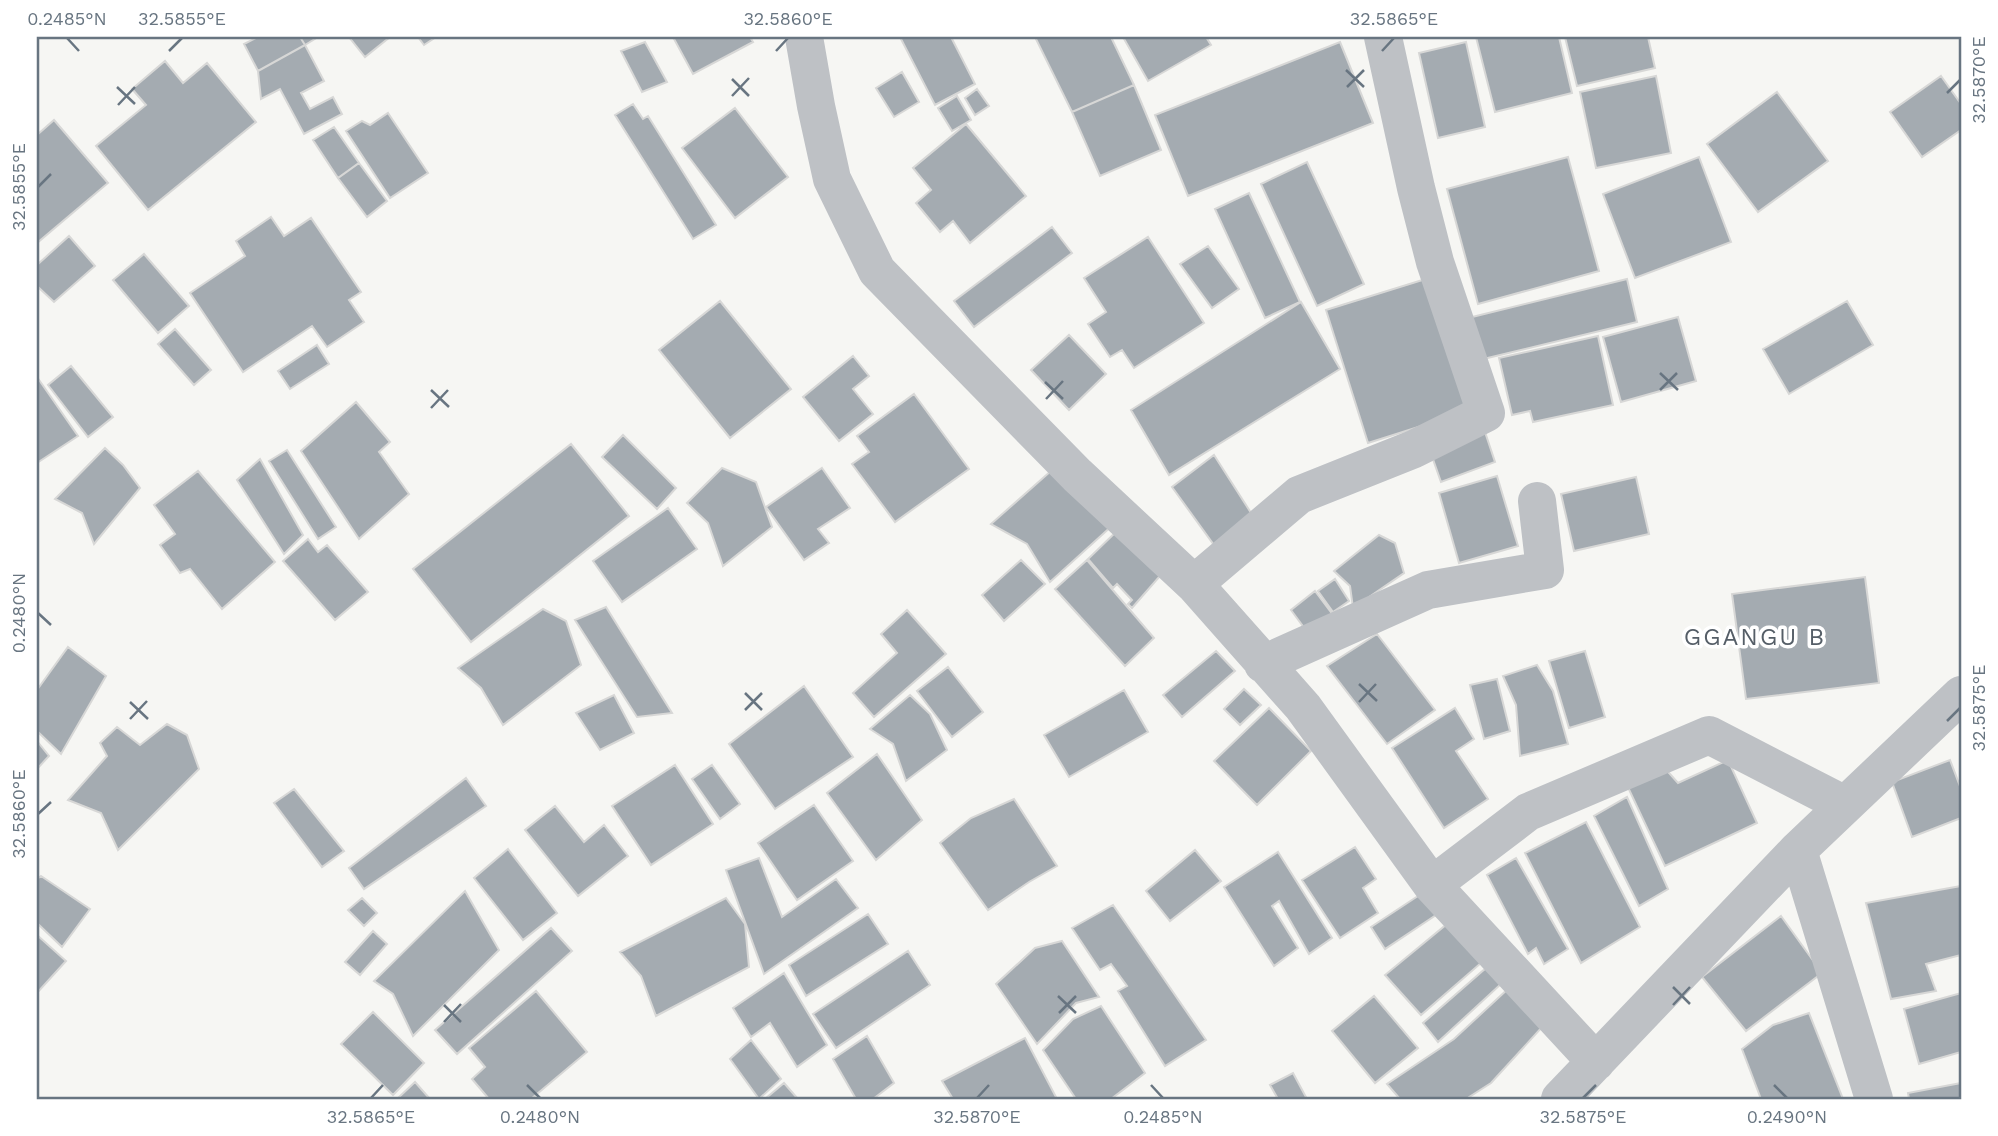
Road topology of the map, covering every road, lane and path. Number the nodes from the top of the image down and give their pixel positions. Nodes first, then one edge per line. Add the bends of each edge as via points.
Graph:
1 (804, 37) edge
2 (1383, 37) edge
3 (1537, 501) dead end
4 (1194, 583) junction
5 (1263, 664) junction
6 (1961, 695) edge
7 (1845, 805) junction
8 (1798, 850) junction
9 (1432, 885) junction
10 (1596, 1062) junction
11 (1560, 1099) edge
12 (1874, 1099) edge

1 - 4 street via 832,179 877,271 1077,475
2 - 4 street via 1435,262 1486,413 1415,449 1299,495
3 - 5 street via 1545,570 1429,590
4 - 5 street
5 - 9 street via 1303,707
6 - 7 street
7 - 8 street
7 - 9 street via 1709,735 1528,812
8 - 10 street
8 - 12 street
9 - 10 street
10 - 11 street

